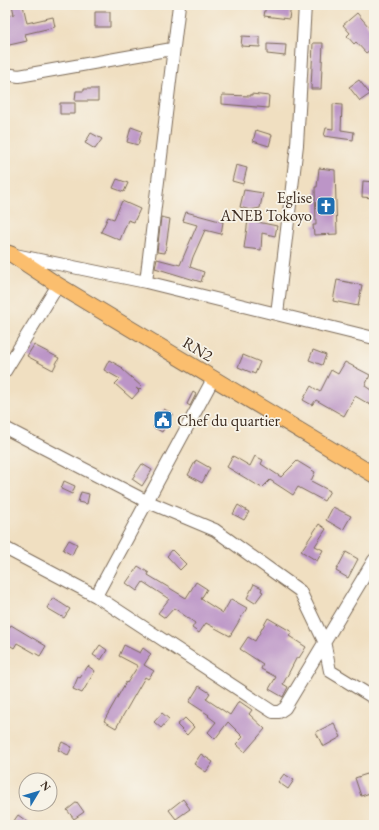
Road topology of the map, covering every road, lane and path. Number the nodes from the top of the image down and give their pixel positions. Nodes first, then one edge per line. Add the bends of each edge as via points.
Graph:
1 (179, 5) edge
2 (305, 5) edge
3 (172, 49) junction
4 (5, 74) edge
5 (8, 253) edge
6 (146, 282) junction
7 (58, 286) junction
8 (277, 314) junction
9 (374, 338) edge
10 (5, 371) edge
11 (213, 379) junction
12 (5, 428) edge
13 (374, 475) edge
14 (146, 501) junction
15 (5, 548) edge
16 (374, 560) edge
17 (96, 596) junction
18 (324, 642) junction
19 (374, 698) edge

1 - 3 street
2 - 8 street via 297,145
3 - 4 street via 19,76
3 - 6 street
5 - 6 street
5 - 7 main road, RN2
6 - 8 street
7 - 10 street
7 - 11 main road, RN2
8 - 9 street
11 - 13 main road, RN2
11 - 14 street
12 - 14 street
14 - 17 street
14 - 18 street via 215,530 300,591
15 - 17 street
16 - 18 street
17 - 18 street via 273,712 285,708
18 - 19 street via 330,672

